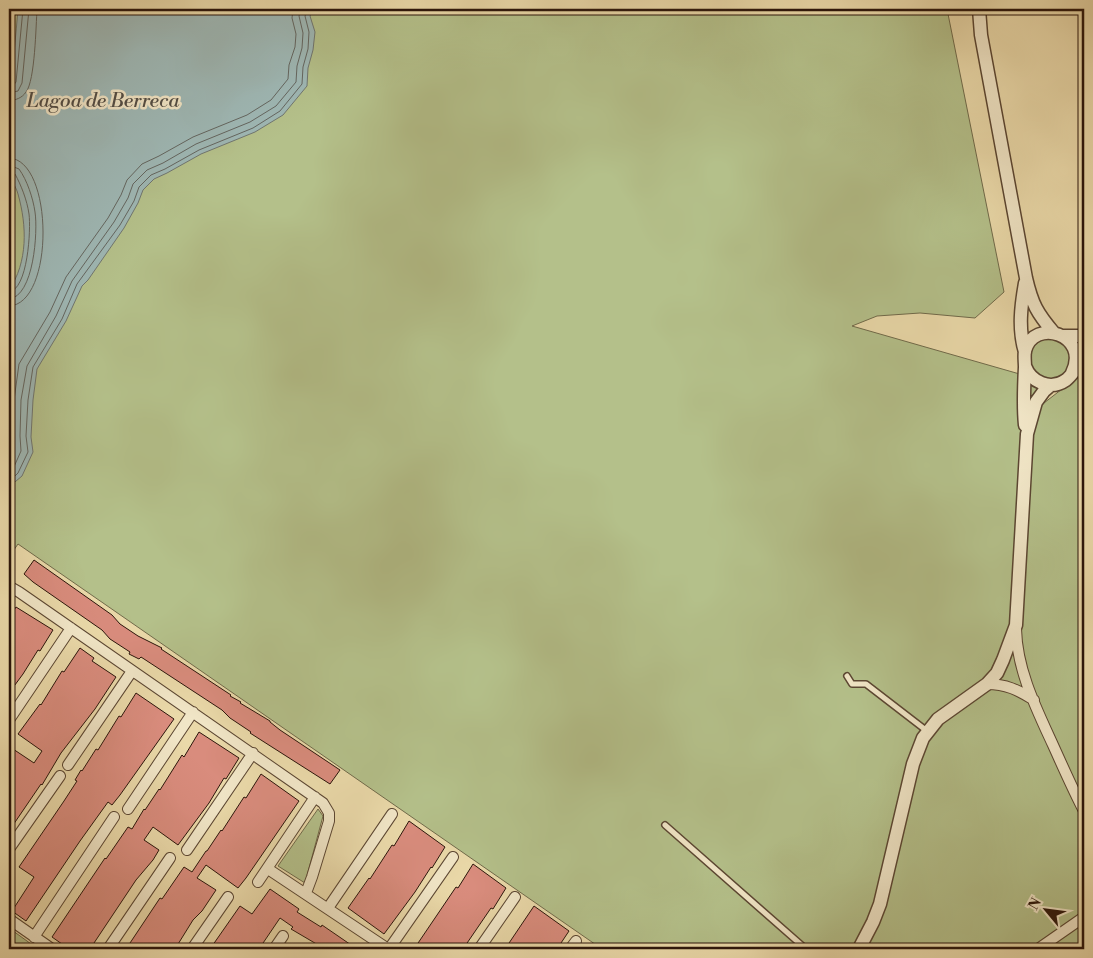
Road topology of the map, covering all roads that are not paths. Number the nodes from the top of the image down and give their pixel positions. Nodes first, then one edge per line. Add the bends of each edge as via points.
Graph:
1 (970, 9) edge
2 (979, 9) edge
3 (982, 34) junction
4 (1026, 278) junction
5 (1058, 334) junction
6 (1084, 336) edge
7 (1025, 352) junction
8 (1084, 360) edge
9 (1025, 366) junction
10 (1072, 373) junction
11 (1052, 385) junction
12 (1026, 434) junction
13 (9, 589) edge
14 (1016, 625) junction
15 (71, 628) junction
16 (132, 671) junction
17 (847, 676) dead end
18 (987, 684) junction
19 (1034, 700) junction
20 (193, 712) junction
21 (9, 720) edge
22 (927, 732) junction
23 (253, 753) junction
24 (68, 765) dead end
25 (60, 776) dead end
26 (315, 797) junction
27 (128, 809) dead end
28 (1084, 811) edge
29 (392, 814) dead end
30 (114, 817) dead end
31 (665, 825) dead end
32 (9, 849) edge
33 (187, 850) dead end
34 (453, 857) dead end
35 (170, 858) dead end
36 (268, 868) junction
37 (258, 882) dead end
38 (306, 893) junction
39 (228, 897) dead end
40 (514, 897) dead end
41 (328, 908) junction
42 (1084, 917) edge
43 (9, 918) edge
44 (283, 936) dead end
45 (34, 937) junction
46 (9, 946) edge
47 (14, 949) edge
48 (52, 949) edge
49 (108, 949) edge
50 (192, 949) edge
51 (274, 949) edge
52 (389, 949) edge
53 (479, 949) edge
54 (806, 949) edge
55 (859, 949) edge
56 (1038, 949) edge

1 - 3 street
2 - 3 street
3 - 4 street
4 - 5 street via 1038,314
4 - 7 street via 1020,324
5 - 6 street
5 - 7 street via 1036,337
5 - 10 street via 1068,339 1075,349
7 - 9 street
8 - 10 street
9 - 11 street via 1033,378 1042,384
9 - 12 street via 1023,403
10 - 11 street
11 - 12 street via 1036,402
12 - 14 street
13 - 15 street via 14,589
14 - 18 street via 1003,660
14 - 19 street via 1016,645
15 - 16 street
15 - 21 street
16 - 20 street
16 - 24 street
17 - 22 lane via 852,684 866,684
18 - 19 street via 1014,688
18 - 22 street via 938,719
19 - 28 street
20 - 23 street
20 - 27 street
22 - 55 street via 913,764 880,904
23 - 26 street
23 - 33 street
25 - 32 street
26 - 36 street
26 - 38 street via 327,807 328,820
29 - 41 street
30 - 45 street
31 - 54 lane
34 - 52 street
35 - 49 street
36 - 37 street
36 - 38 street
38 - 41 street
39 - 50 street
40 - 53 street
41 - 52 street
42 - 56 street
43 - 45 street
44 - 51 street
45 - 48 street
46 - 47 street

